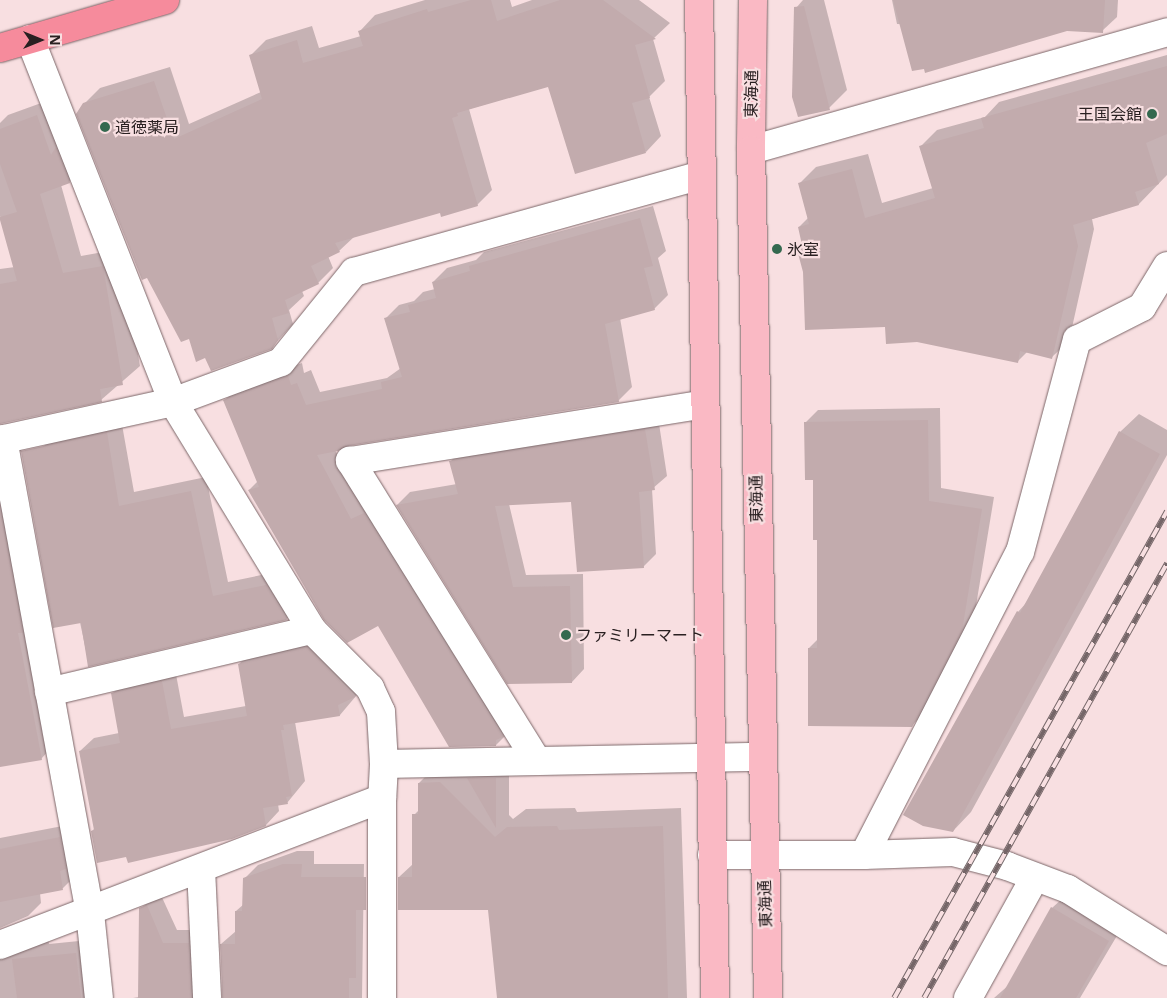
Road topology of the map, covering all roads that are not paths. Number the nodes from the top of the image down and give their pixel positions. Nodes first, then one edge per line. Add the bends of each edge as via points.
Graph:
1 (165, 0) edge
2 (699, 0) edge
3 (753, 0) edge
4 (1167, 32) edge
5 (30, 39) junction
6 (0, 48) edge
7 (751, 150) junction
8 (701, 175) junction
9 (1167, 266) edge
10 (173, 402) junction
11 (704, 404) junction
12 (1, 440) edge
13 (312, 630) junction
14 (49, 692) junction
15 (761, 756) junction
16 (710, 758) junction
17 (537, 761) junction
18 (384, 764) junction
19 (382, 798) junction
20 (712, 855) junction
21 (763, 855) junction
22 (864, 855) junction
23 (201, 869) junction
24 (1035, 877) junction
25 (90, 912) junction
26 (0, 946) edge
27 (1167, 951) edge
28 (99, 998) edge
29 (207, 998) edge
30 (382, 998) edge
31 (715, 998) edge
32 (768, 998) edge
33 (968, 998) edge

1 - 5 highway
2 - 8 main road
3 - 7 main road, 東海通
4 - 7 street
5 - 6 highway
5 - 10 street
7 - 15 main road, 東海通
8 - 10 street via 354,272 281,362
8 - 11 main road
9 - 22 street via 1142,307 1077,340 1020,552
10 - 12 street
10 - 13 street
11 - 16 main road
11 - 17 street via 350,461
12 - 14 street
13 - 14 street
13 - 18 street via 370,688 380,712
14 - 25 street
15 - 16 street
15 - 21 main road, 東海通
16 - 17 street
16 - 20 main road
17 - 18 street
18 - 19 street
19 - 23 street
19 - 30 street
20 - 21 street
20 - 31 main road
21 - 22 street
21 - 32 main road, 東海通
22 - 24 street via 953,852
23 - 25 street
23 - 29 street
24 - 27 street via 1068,889
24 - 33 street
25 - 26 street
25 - 28 street

